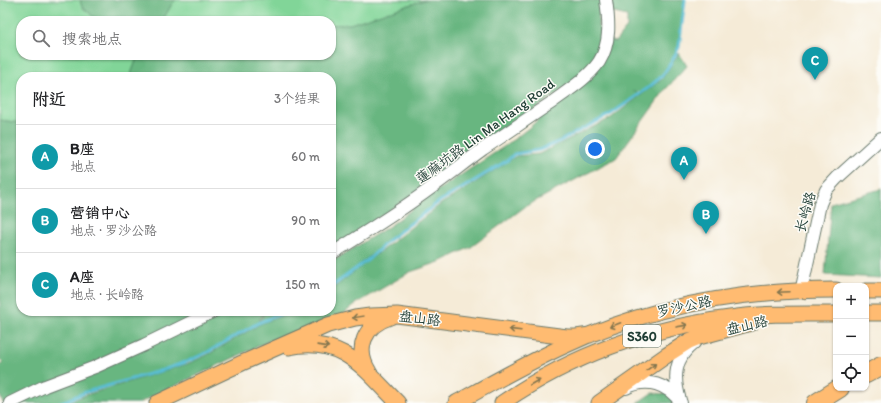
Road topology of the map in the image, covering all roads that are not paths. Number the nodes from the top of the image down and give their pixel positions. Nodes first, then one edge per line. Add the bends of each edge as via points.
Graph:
1 (606, 0) edge
2 (881, 138) edge
3 (336, 251) edge
4 (833, 290) edge
5 (869, 290) edge
6 (881, 290) edge
7 (801, 292) junction
8 (869, 313) edge
9 (881, 313) edge
10 (795, 314) junction
11 (833, 314) edge
12 (397, 315) junction
13 (204, 316) edge
14 (590, 335) junction
15 (707, 335) junction
16 (257, 356) junction
17 (881, 366) edge
18 (869, 372) edge
19 (372, 376) junction
20 (835, 391) edge
21 (603, 400) edge
22 (10, 403) edge
23 (157, 403) edge
24 (398, 403) edge
25 (456, 403) edge
26 (502, 403) edge
27 (681, 403) edge
28 (816, 403) edge

1 - 3 street, 蓮麻坑路 Lin Ma Hang Road via 609,19 604,53 591,71 576,85 417,198
2 - 7 street, 长岭路 via 826,190 820,204
4 - 7 main road, 罗沙公路 / S360
5 - 6 main road
7 -> 14 main road, 罗沙公路 / S360 via 762,293 682,306 622,322
8 - 9 main road
10 - 11 main road, 罗沙公路 / S360
10 - 15 main road, 盘山路
26 -> 10 main road, 罗沙公路 / S360 via 569,364 638,336 724,319
14 -> 12 main road, 盘山路 via 567,337
12 -> 16 main road, 盘山路 via 342,321
12 - 19 main road via 377,323 366,335 362,357
13 - 22 street
14 - 25 main road, 罗沙公路 / S360 via 540,357
21 -> 15 main road, 盘山路 via 681,346
15 - 27 street via 686,350 678,363 676,378
16 -> 19 main road, 盘山路 via 294,346 321,345 342,352
16 - 23 main road, 盘山路
17 - 18 highway
19 - 24 main road
20 - 28 highway
21 - 27 street via 632,385 648,383 667,388

